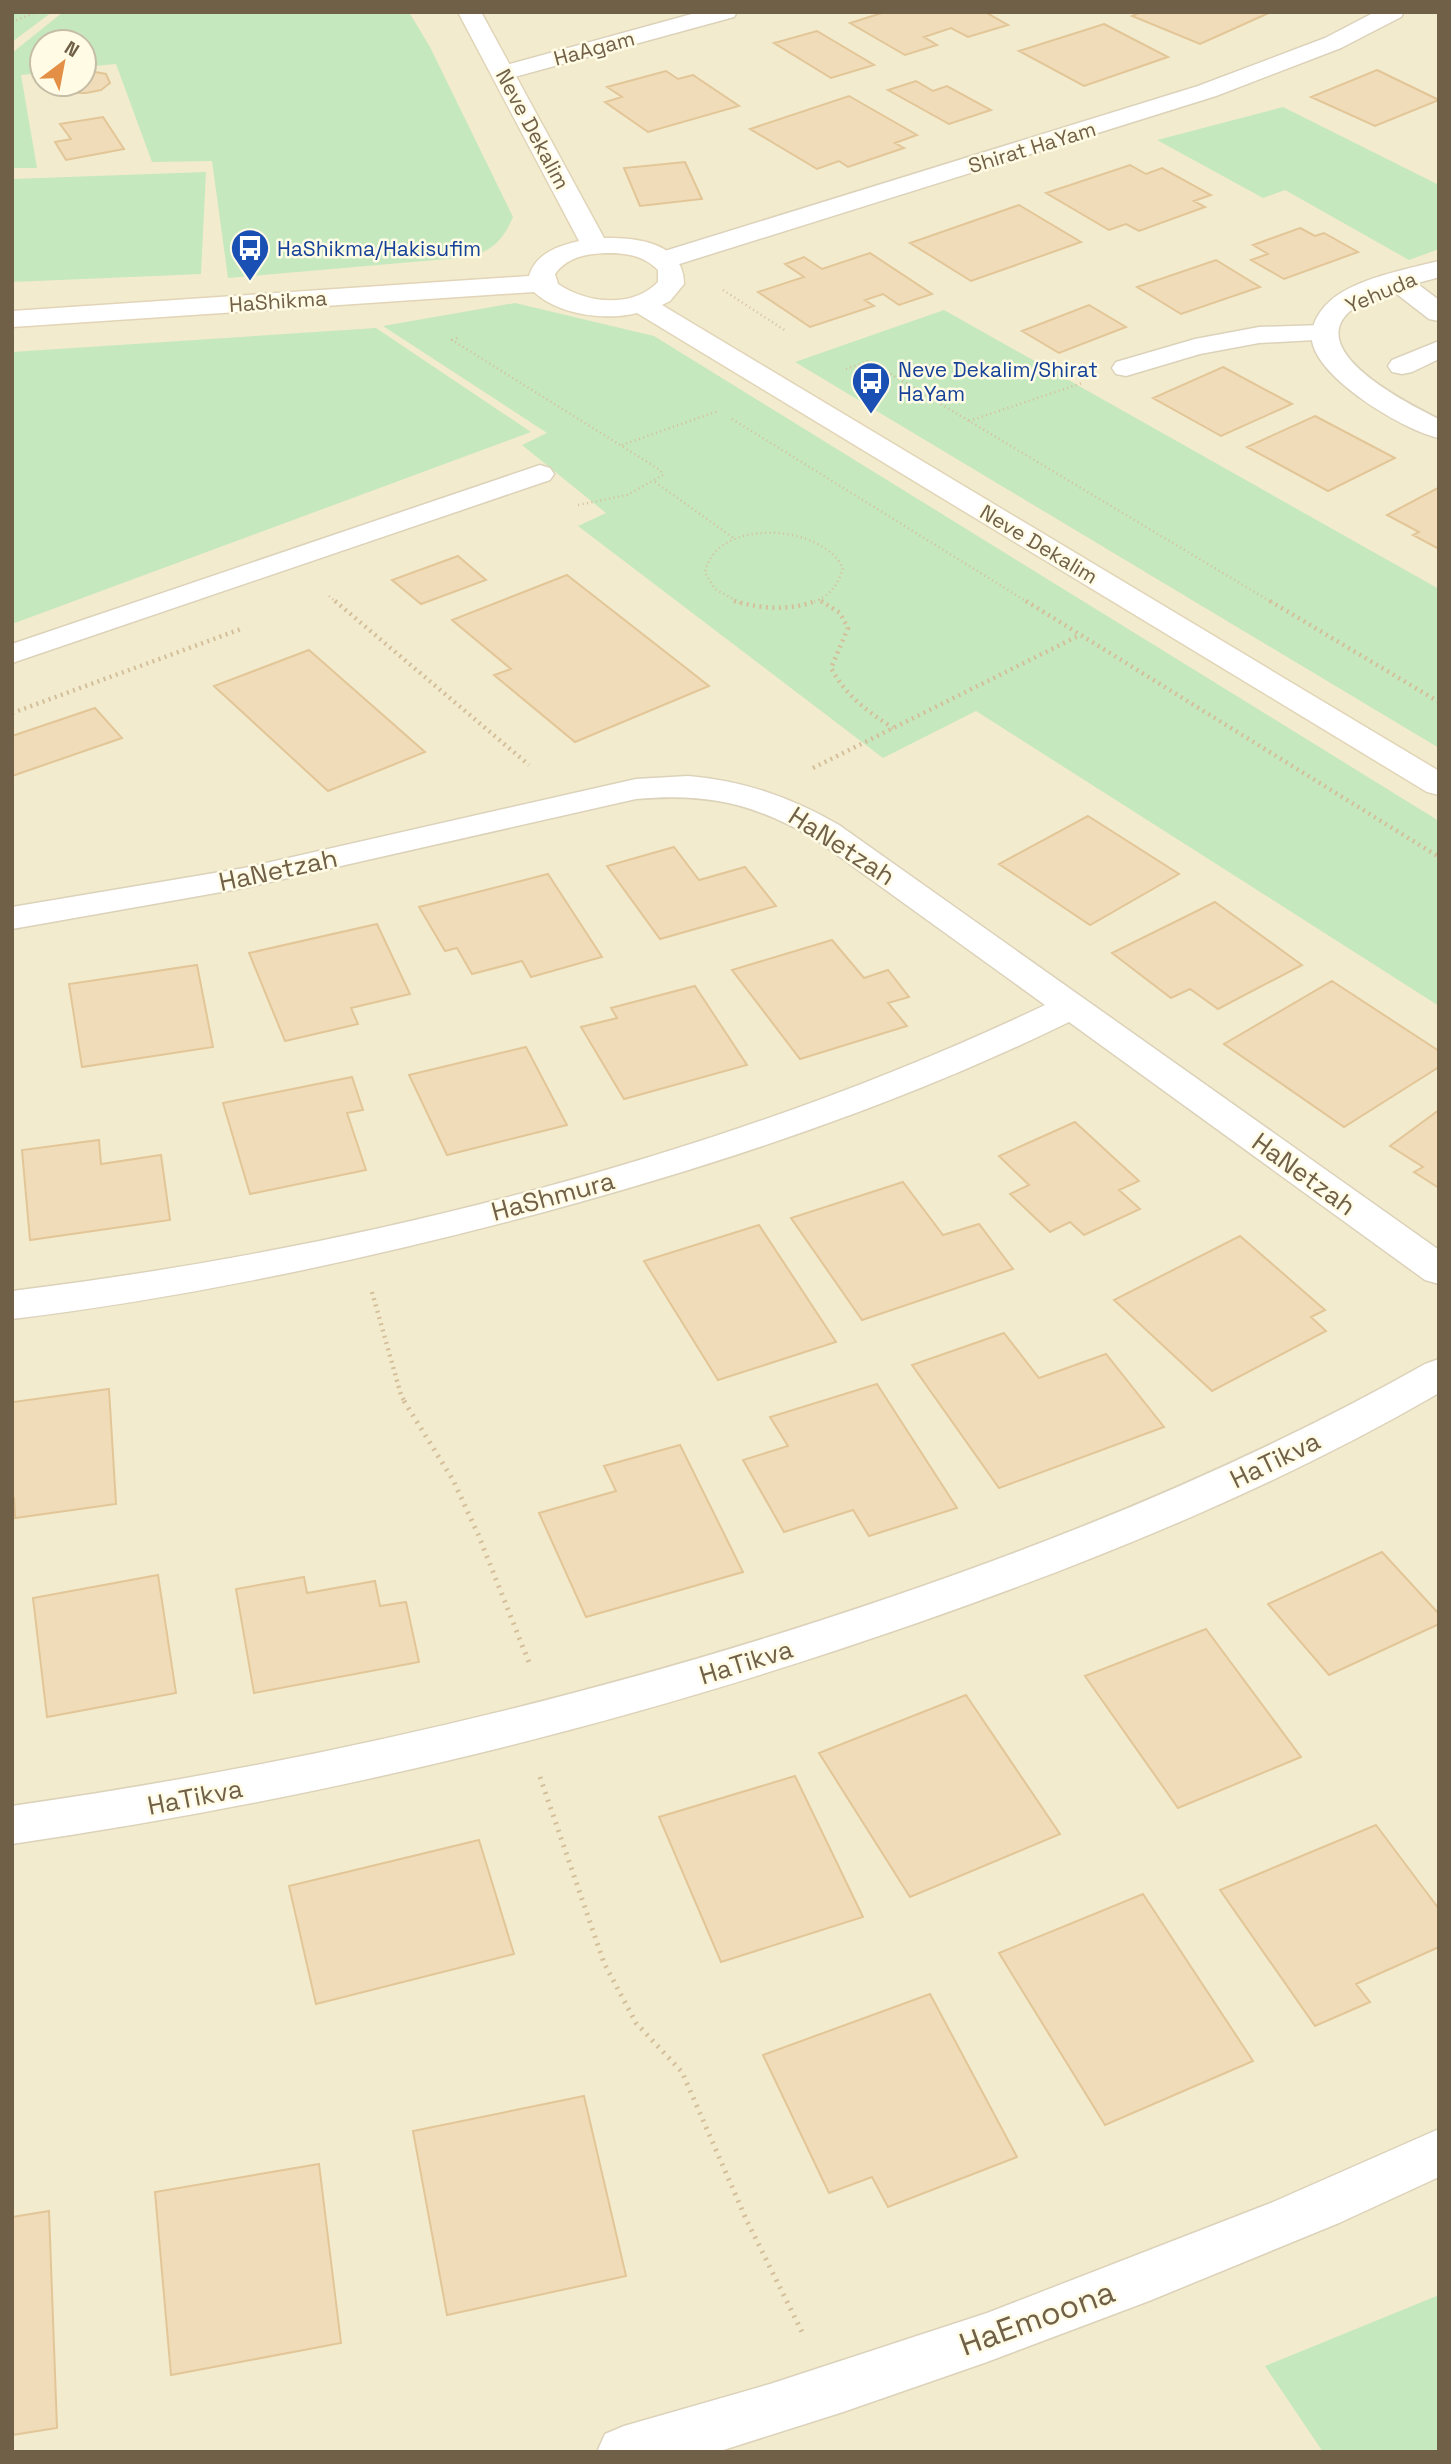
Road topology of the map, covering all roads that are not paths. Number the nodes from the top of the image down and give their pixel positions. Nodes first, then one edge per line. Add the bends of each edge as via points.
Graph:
1 (469, 12) edge
2 (726, 12) edge
3 (1393, 12) edge
4 (503, 73) junction
5 (595, 246) junction
6 (669, 259) junction
7 (1439, 269) edge
8 (1398, 282) junction
9 (543, 283) junction
10 (640, 303) junction
11 (1439, 313) edge
12 (12, 318) edge
13 (1323, 333) junction
14 (1439, 349) edge
15 (1402, 366) dead end
16 (1126, 368) road end
17 (1439, 430) edge
18 (540, 474) dead end
19 (12, 654) edge
20 (1439, 785) edge
21 (12, 918) edge
22 (1071, 1007) junction
23 (1439, 1270) edge
24 (12, 1305) edge
25 (1439, 1374) edge
26 (12, 1825) edge
27 (1439, 2152) edge
28 (624, 2452) edge

1 - 4 street, Neve Dekalim
2 - 4 street, HaAgam
3 - 6 street, Shirat HaYam via 1333,43 1207,91
4 - 5 street, Neve Dekalim
5 - 6 street via 634,248
5 - 9 street via 553,260 542,274
6 - 10 street via 671,284
7 - 8 street, Yehuda
8 - 11 street
8 - 13 street, Yehuda via 1338,308
9 - 10 street via 556,296 580,305 610,308
9 - 12 street, HaShikma
10 - 20 street, Neve Dekalim
13 - 16 street via 1259,335 1195,347
13 - 17 street, Yehuda via 1326,346 1347,374
14 - 15 street
18 - 19 street
21 - 22 street, HaNetzah via 244,878 573,803 664,786 713,787 794,812 827,832
22 - 23 street, HaNetzah
22 - 24 street, HaShmura via 951,1063 816,1114 529,1203 359,1245 203,1276
25 - 26 street, HaTikva via 1229,1483 1044,1561 835,1635 610,1703 375,1762 135,1809
27 - 28 street, HaEmoona via 1376,2184 1065,2311 733,2423

